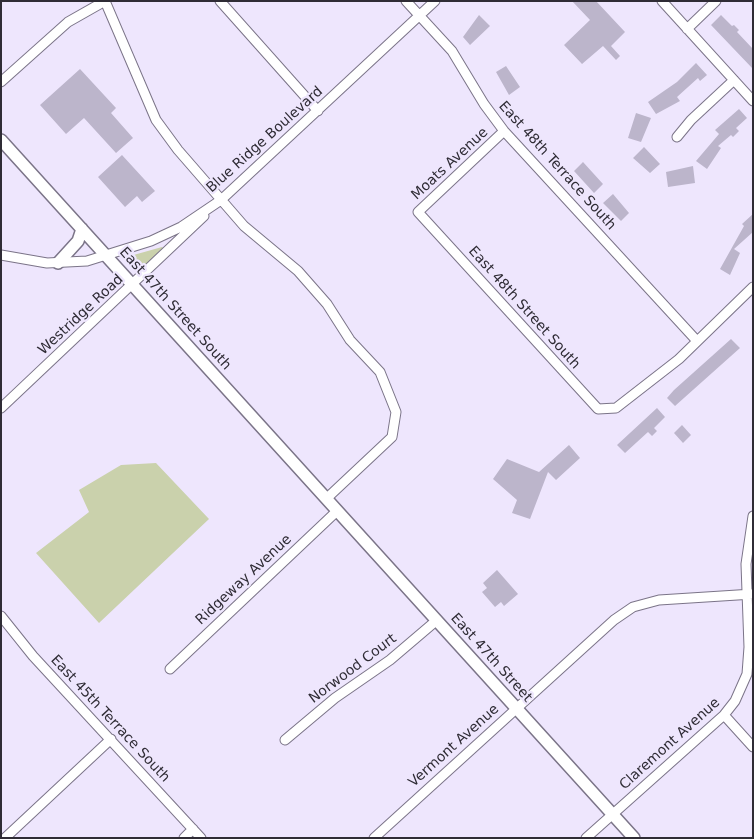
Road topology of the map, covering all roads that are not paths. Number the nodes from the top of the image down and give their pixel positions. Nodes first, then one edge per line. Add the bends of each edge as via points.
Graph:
1 (105, 1) edge
2 (220, 1) edge
3 (406, 1) edge
4 (435, 1) edge
5 (662, 1) edge
6 (716, 1) edge
7 (419, 16) junction
8 (687, 28) junction
9 (734, 80) junction
10 (1, 82) edge
11 (753, 101) edge
12 (318, 111) junction
13 (504, 131) junction
14 (677, 137) dead end
15 (1, 140) edge
16 (221, 200) junction
17 (423, 216) joint
18 (82, 229) junction
19 (1, 255) edge
20 (106, 255) junction
21 (58, 263) junction
22 (133, 285) junction
23 (753, 287) edge
24 (697, 341) junction
25 (1, 408) edge
26 (326, 499) junction
27 (337, 511) junction
28 (753, 516) edge
29 (750, 595) edge
30 (1, 616) edge
31 (437, 620) junction
32 (170, 668) dead end
33 (516, 709) junction
34 (724, 715) junction
35 (111, 739) junction
36 (286, 740) dead end
37 (753, 746) edge
38 (613, 814) junction
39 (193, 829) junction
40 (5, 838) edge
41 (184, 838) edge
42 (201, 838) edge
43 (374, 838) edge
44 (586, 838) edge
45 (634, 838) edge

1 - 10 street via 68,22
1 - 16 street via 156,120
2 - 12 street
3 - 7 street, East 48th Terrace South
4 - 7 street, Blue Ridge Boulevard
5 - 8 street
6 - 8 street
7 - 12 street, Blue Ridge Boulevard
7 - 13 street, East 48th Terrace South via 452,51
8 - 9 street
9 - 11 street
9 - 14 street
12 - 16 street, Blue Ridge Boulevard
13 - 17 street, Moats Avenue via 418,212
13 - 24 street, East 48th Terrace South
15 - 18 main road, East 47th Street South
16 - 20 street, Blue Ridge Boulevard via 157,238 120,253
16 - 22 street, Westridge Road
16 - 26 street via 244,226 298,271 328,304 350,340 380,372 396,412 392,437
17 - 24 street, East 48th Street South via 598,409 616,408
18 - 20 main road, East 47th Street South
18 - 21 main road via 78,241
19 - 21 street, Blue Ridge Boulevard
20 - 21 street, Blue Ridge Boulevard via 87,261
20 - 22 main road, East 47th Street South
22 - 25 street, Westridge Road
22 - 26 main road, East 47th Street South
23 - 24 street
26 - 27 main road, East 47th Street
27 - 31 main road, East 47th Street
27 - 32 street, Ridgeway Avenue
28 - 29 street via 746,564
29 - 33 street, Vermont Avenue via 659,600 633,607 614,620
29 - 34 street, Claremont Avenue via 747,674 735,701
30 - 35 street, East 45th Terrace South via 33,656
31 - 33 main road, East 47th Street
31 - 36 street, Norwood Court
33 - 38 main road, East 47th Street
33 - 43 street, Vermont Avenue
34 - 37 street
34 - 38 street, Claremont Avenue
35 - 39 street, East 45th Terrace South
35 - 40 street
38 - 44 street, Claremont Avenue
38 - 45 main road, East 47th Street
39 - 41 street
39 - 42 street, East 45th Terrace South

